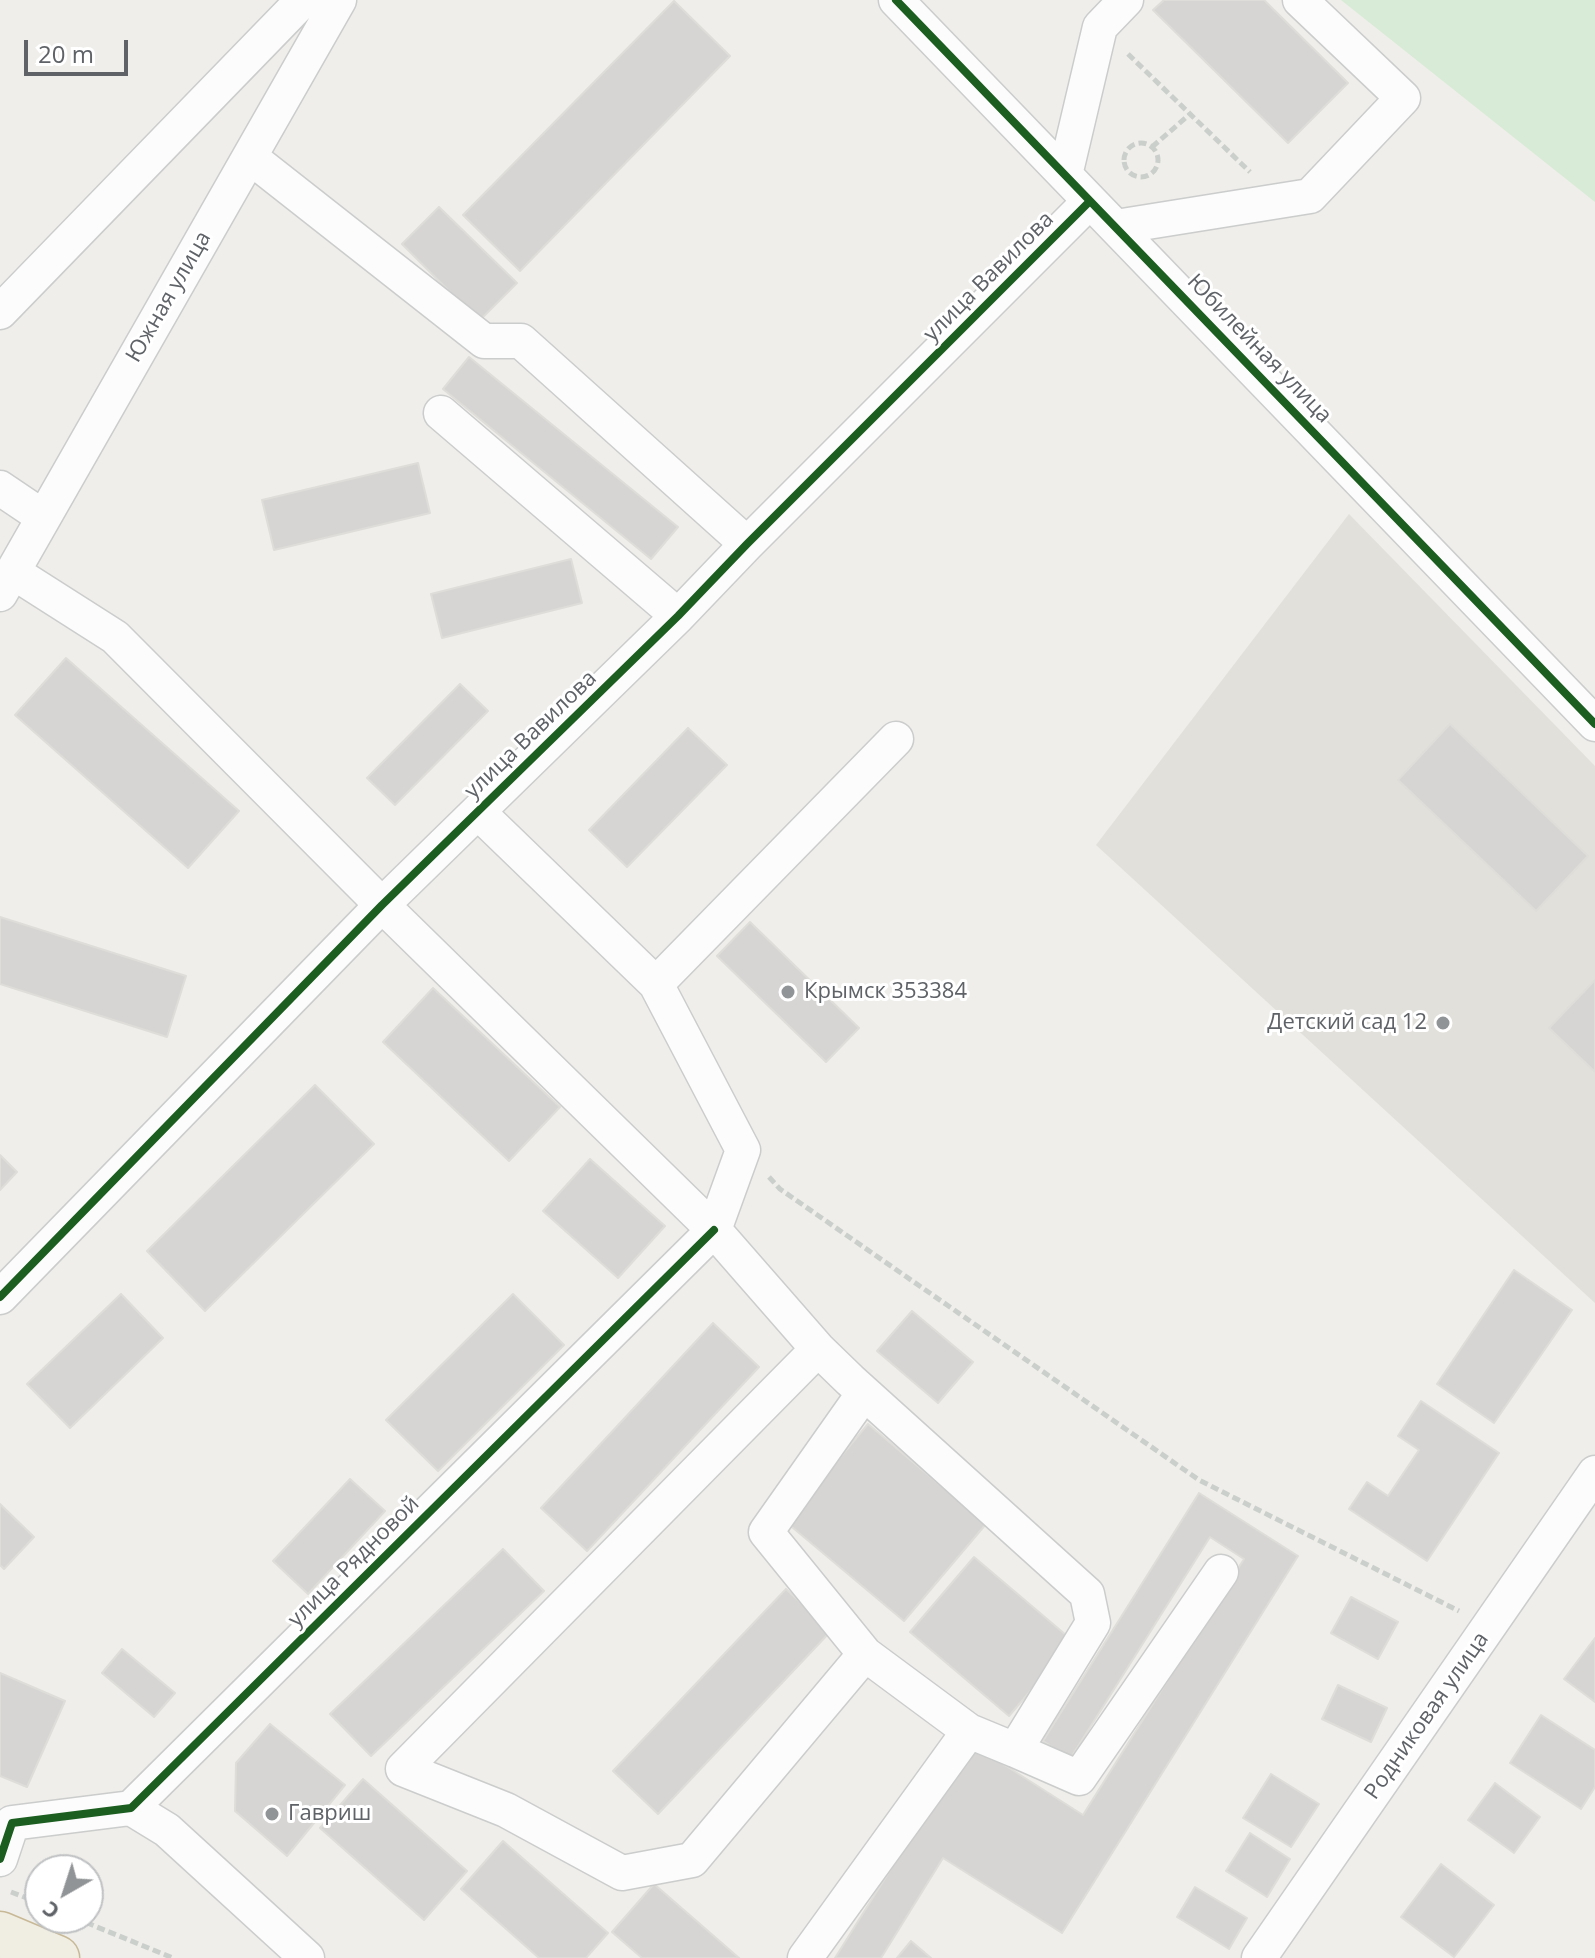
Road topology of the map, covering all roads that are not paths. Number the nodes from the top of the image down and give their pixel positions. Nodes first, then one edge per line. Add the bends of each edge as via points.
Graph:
1 (303, 0) edge
2 (339, 0) edge
3 (896, 0) edge
4 (1126, 0) edge
5 (1300, 0) edge
6 (250, 157) junction
7 (1065, 175) junction
8 (1090, 201) junction
9 (1116, 227) junction
10 (0, 312) edge
11 (441, 413) dead end
12 (0, 488) edge
13 (43, 517) junction
14 (747, 544) junction
15 (6, 583) edge
16 (678, 616) junction
17 (1595, 724) edge
18 (896, 739) dead end
19 (478, 812) junction
20 (382, 905) junction
21 (656, 984) junction
22 (714, 1230) junction
23 (0, 1297) edge
24 (818, 1349) junction
25 (864, 1393) junction
26 (1595, 1473) edge
27 (1221, 1572) dead end
28 (865, 1654) junction
29 (969, 1731) junction
30 (1015, 1750) junction
31 (131, 1808) junction
32 (6, 1821) edge
33 (0, 1859) edge
34 (0, 1934) edge
35 (57, 1958) edge
36 (307, 1958) edge
37 (805, 1958) edge
38 (1259, 1958) edge

1 - 10 street
2 - 6 street, Южная улица
3 - 7 street, Юбилейная улица
4 - 7 street via 1100,27
5 - 9 street via 1403,98 1310,196
6 - 13 street, Южная улица
6 - 14 street via 484,341 521,341
7 - 8 street, Юбилейная улица
8 - 9 street, Юбилейная улица
8 - 14 street, улица Вавилова
9 - 17 street, Юбилейная улица
11 - 16 street
12 - 13 street
13 - 15 street, Южная улица
14 - 16 street, улица Вавилова
15 - 20 street via 115,637
16 - 19 street, улица Вавилова
18 - 21 street
19 - 20 street, улица Вавилова
19 - 21 street
20 - 22 street
20 - 23 street, улица Вавилова
21 - 22 street via 743,1150
22 - 24 street
22 - 31 street, улица Рядновой
24 - 25 street
24 - 28 street via 403,1769 506,1810 622,1873 692,1860
25 - 28 street via 766,1532
25 - 30 street via 1087,1594 1093,1623
26 - 38 street, Родниковая улица
27 - 30 street via 1079,1778
28 - 29 street
29 - 30 street
29 - 37 street
31 - 32 street
31 - 36 street via 167,1830
32 - 33 street
34 - 35 highway

